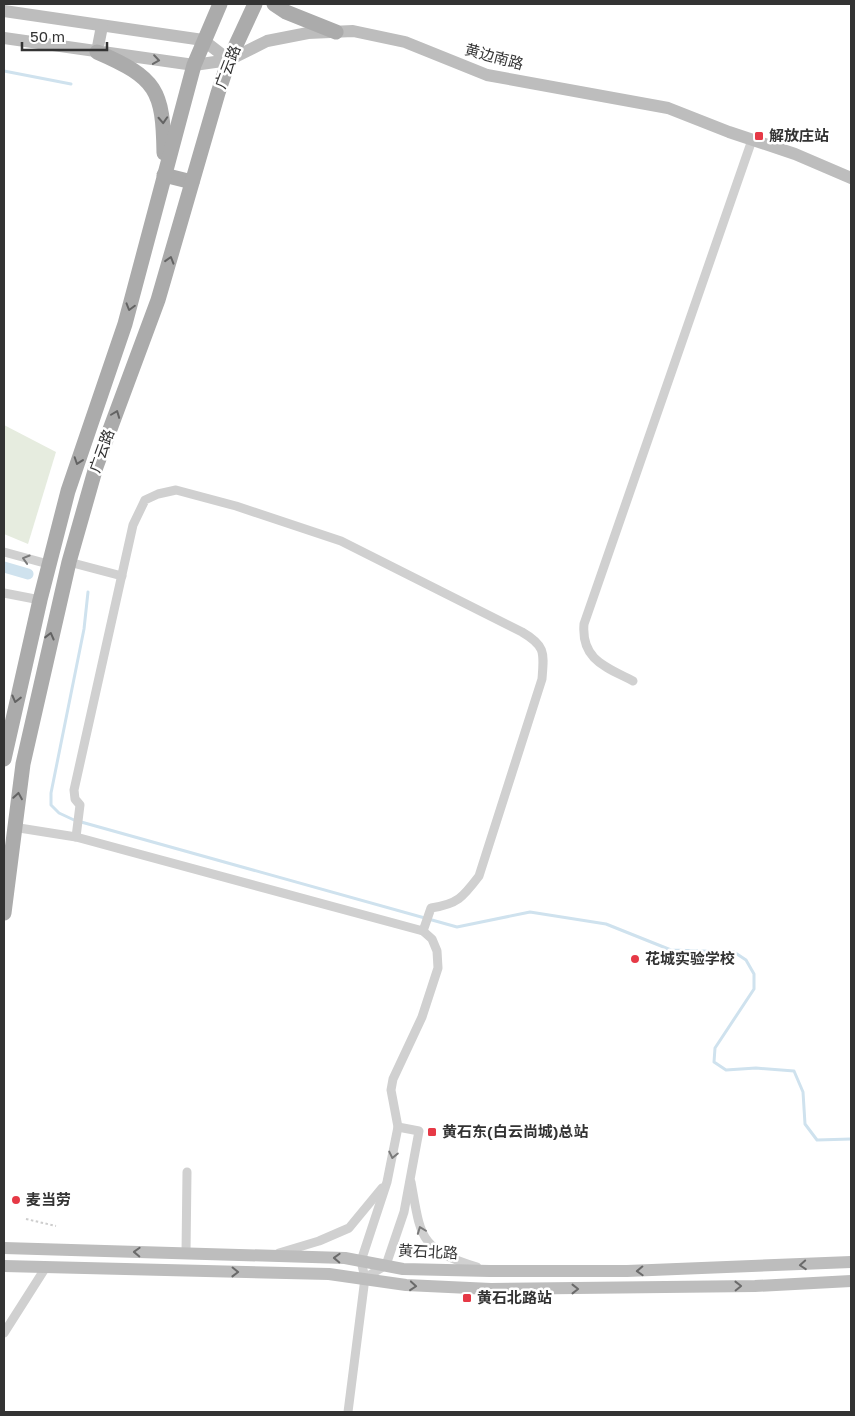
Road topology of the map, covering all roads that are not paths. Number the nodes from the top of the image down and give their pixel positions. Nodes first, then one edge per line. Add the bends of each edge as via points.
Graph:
1 (220, 4) edge
2 (255, 4) edge
3 (274, 4) edge
4 (4, 11) edge
5 (102, 26) junction
6 (336, 32) junction
7 (4, 38) edge
8 (203, 40) junction
9 (97, 52) junction
10 (229, 60) junction
11 (194, 65) junction
12 (752, 140) junction
13 (164, 175) junction
14 (851, 178) edge
15 (192, 182) junction
16 (4, 552) edge
17 (68, 562) junction
18 (48, 564) junction
19 (122, 576) junction
20 (4, 593) edge
21 (40, 600) junction
22 (633, 681) dead end
23 (4, 759) edge
24 (13, 827) junction
25 (76, 837) junction
26 (4, 914) edge
27 (422, 931) junction
28 (398, 1127) junction
29 (187, 1172) dead end
30 (410, 1177) junction
31 (387, 1182) junction
32 (4, 1247) edge
33 (186, 1253) junction
34 (266, 1256) junction
35 (361, 1261) junction
36 (851, 1262) edge
37 (386, 1265) junction
38 (4, 1266) edge
39 (46, 1267) junction
40 (186, 1271) junction
41 (490, 1271) junction
42 (365, 1278) junction
43 (851, 1281) edge
44 (4, 1333) edge
45 (348, 1412) edge

1 - 8 main road, 广云路
2 - 10 main road, 广云路
3 - 6 main road
4 - 5 street
5 - 8 street
5 - 9 street
6 - 10 street, 黄边南路 via 308,33 266,41
6 - 12 street, 黄边南路 via 353,31 404,42 488,75 668,108
7 - 9 street, 黄边南路
8 - 10 street
8 - 11 main road, 广云路
9 -> 11 street, 黄边南路
9 -> 13 main road via 127,64 141,75 158,98 163,118
10 - 11 street, 黄边南路
10 - 15 main road, 广云路
11 - 13 main road, 广云路
12 - 14 street, 黄边南路
12 - 22 street via 584,624 585,645 592,656 599,664
13 - 15 main road
13 -> 18 main road, 广云路 via 125,324 68,491
17 -> 15 main road, 广云路 via 96,468 153,317
18 -> 16 street
17 - 19 street
24 -> 17 main road, 广云路 via 36,702
18 - 21 main road, 广云路
19 - 25 street via 74,790 75,800 80,805
19 - 27 street via 134,525 145,500 176,490 341,541 538,641 544,654 542,679 479,876 467,892 451,904 431,908
20 - 21 street
21 -> 23 main road, 广云路
24 - 25 street
24 - 26 main road, 广云路
25 - 27 street
27 - 28 street via 432,939 438,968 422,1017 393,1078 390,1090
28 - 30 street via 419,1131
28 -> 31 street
29 - 33 street
30 - 37 street via 399,1229
41 -> 30 street via 448,1258 426,1240 419,1228
31 - 34 street via 349,1228 319,1241
31 - 35 street
33 -> 32 street, 黄石北路
33 - 34 street, 黄石北路
33 - 40 street
35 -> 34 street, 黄石北路
35 - 37 street, 黄石北路
35 - 42 street
36 -> 41 street, 黄石北路 via 627,1272
37 - 41 street, 黄石北路 via 403,1269
37 - 42 street
38 - 39 street
39 - 40 street
39 - 44 street
40 -> 42 street via 329,1274
42 -> 43 street via 419,1286 575,1289
42 - 45 street

